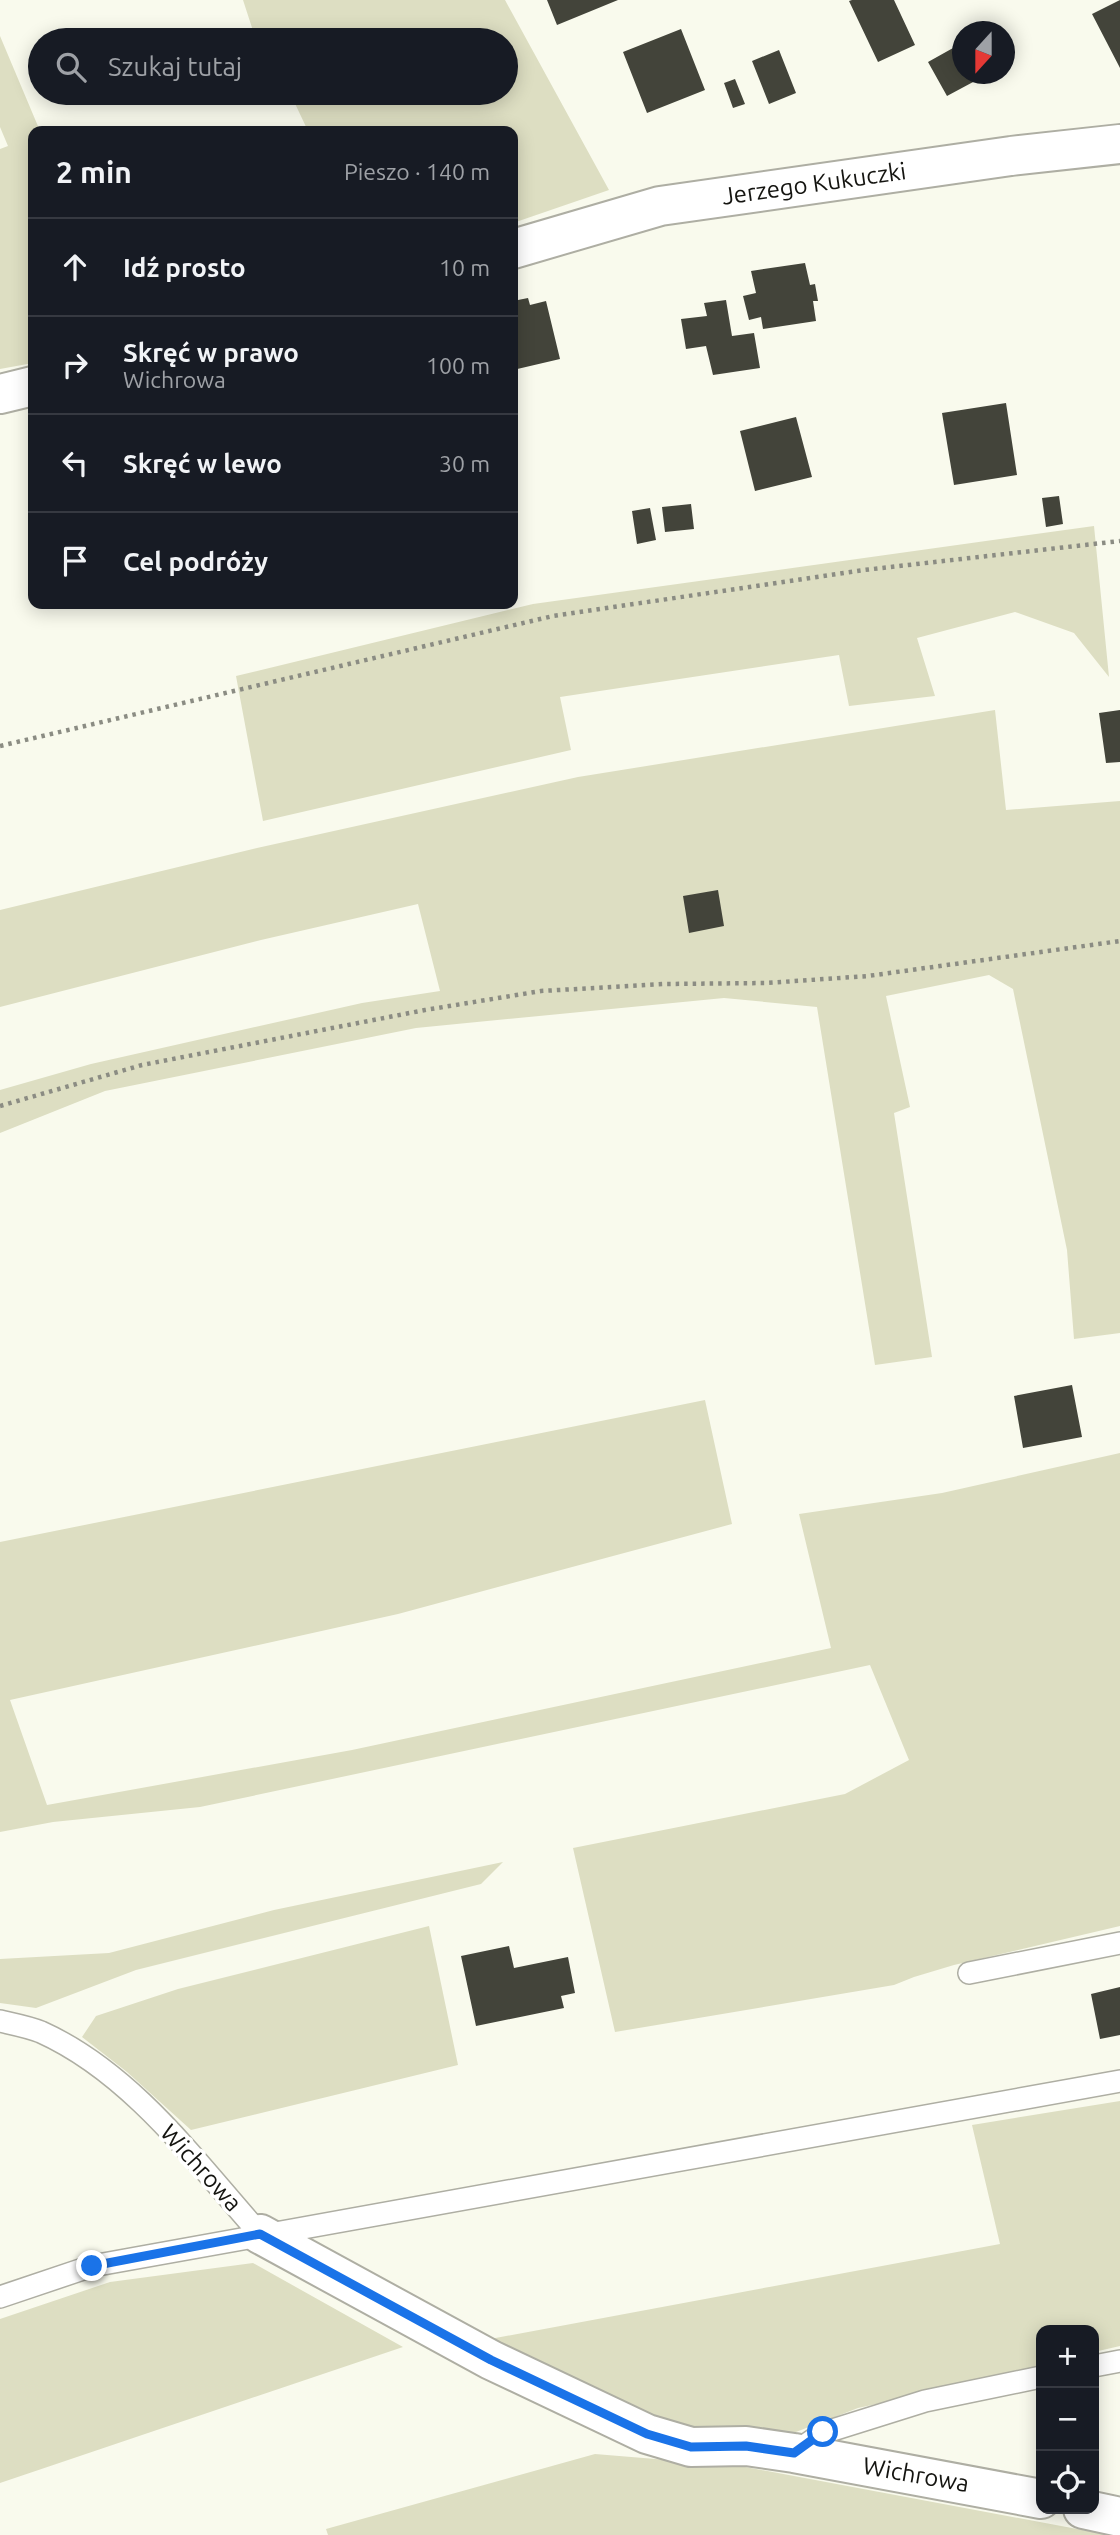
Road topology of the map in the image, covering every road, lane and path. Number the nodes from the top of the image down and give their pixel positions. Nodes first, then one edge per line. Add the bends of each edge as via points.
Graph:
1 (1120, 144) edge
2 (518, 248) edge
3 (28, 387) edge
4 (0, 394) edge
5 (1120, 541) edge
6 (0, 746) edge
7 (1120, 941) edge
8 (0, 1106) edge
9 (1120, 1942) edge
10 (969, 1972) dead end
11 (0, 2021) edge
12 (1120, 2081) edge
13 (260, 2234) junction
14 (0, 2297) edge
15 (1120, 2361) edge
16 (1099, 2365) edge
17 (1036, 2378) edge
18 (794, 2453) junction
19 (1036, 2498) edge
20 (1099, 2512) edge
21 (1120, 2517) edge

1 - 2 street, Jerzego Kukuczki via 660,206
3 - 4 street
5 - 6 path via 864,570 553,616
7 - 8 path via 868,976 541,991 142,1065
9 - 10 lane
11 - 13 lane, Wichrowa via 40,2032 92,2060 142,2103
12 - 13 lane
13 - 14 lane via 92,2266
13 - 18 street, Wichrowa via 491,2360 647,2434 691,2447 746,2446
15 - 16 lane
17 - 18 lane via 925,2401 823,2432
18 - 19 street, Wichrowa
20 - 21 street

